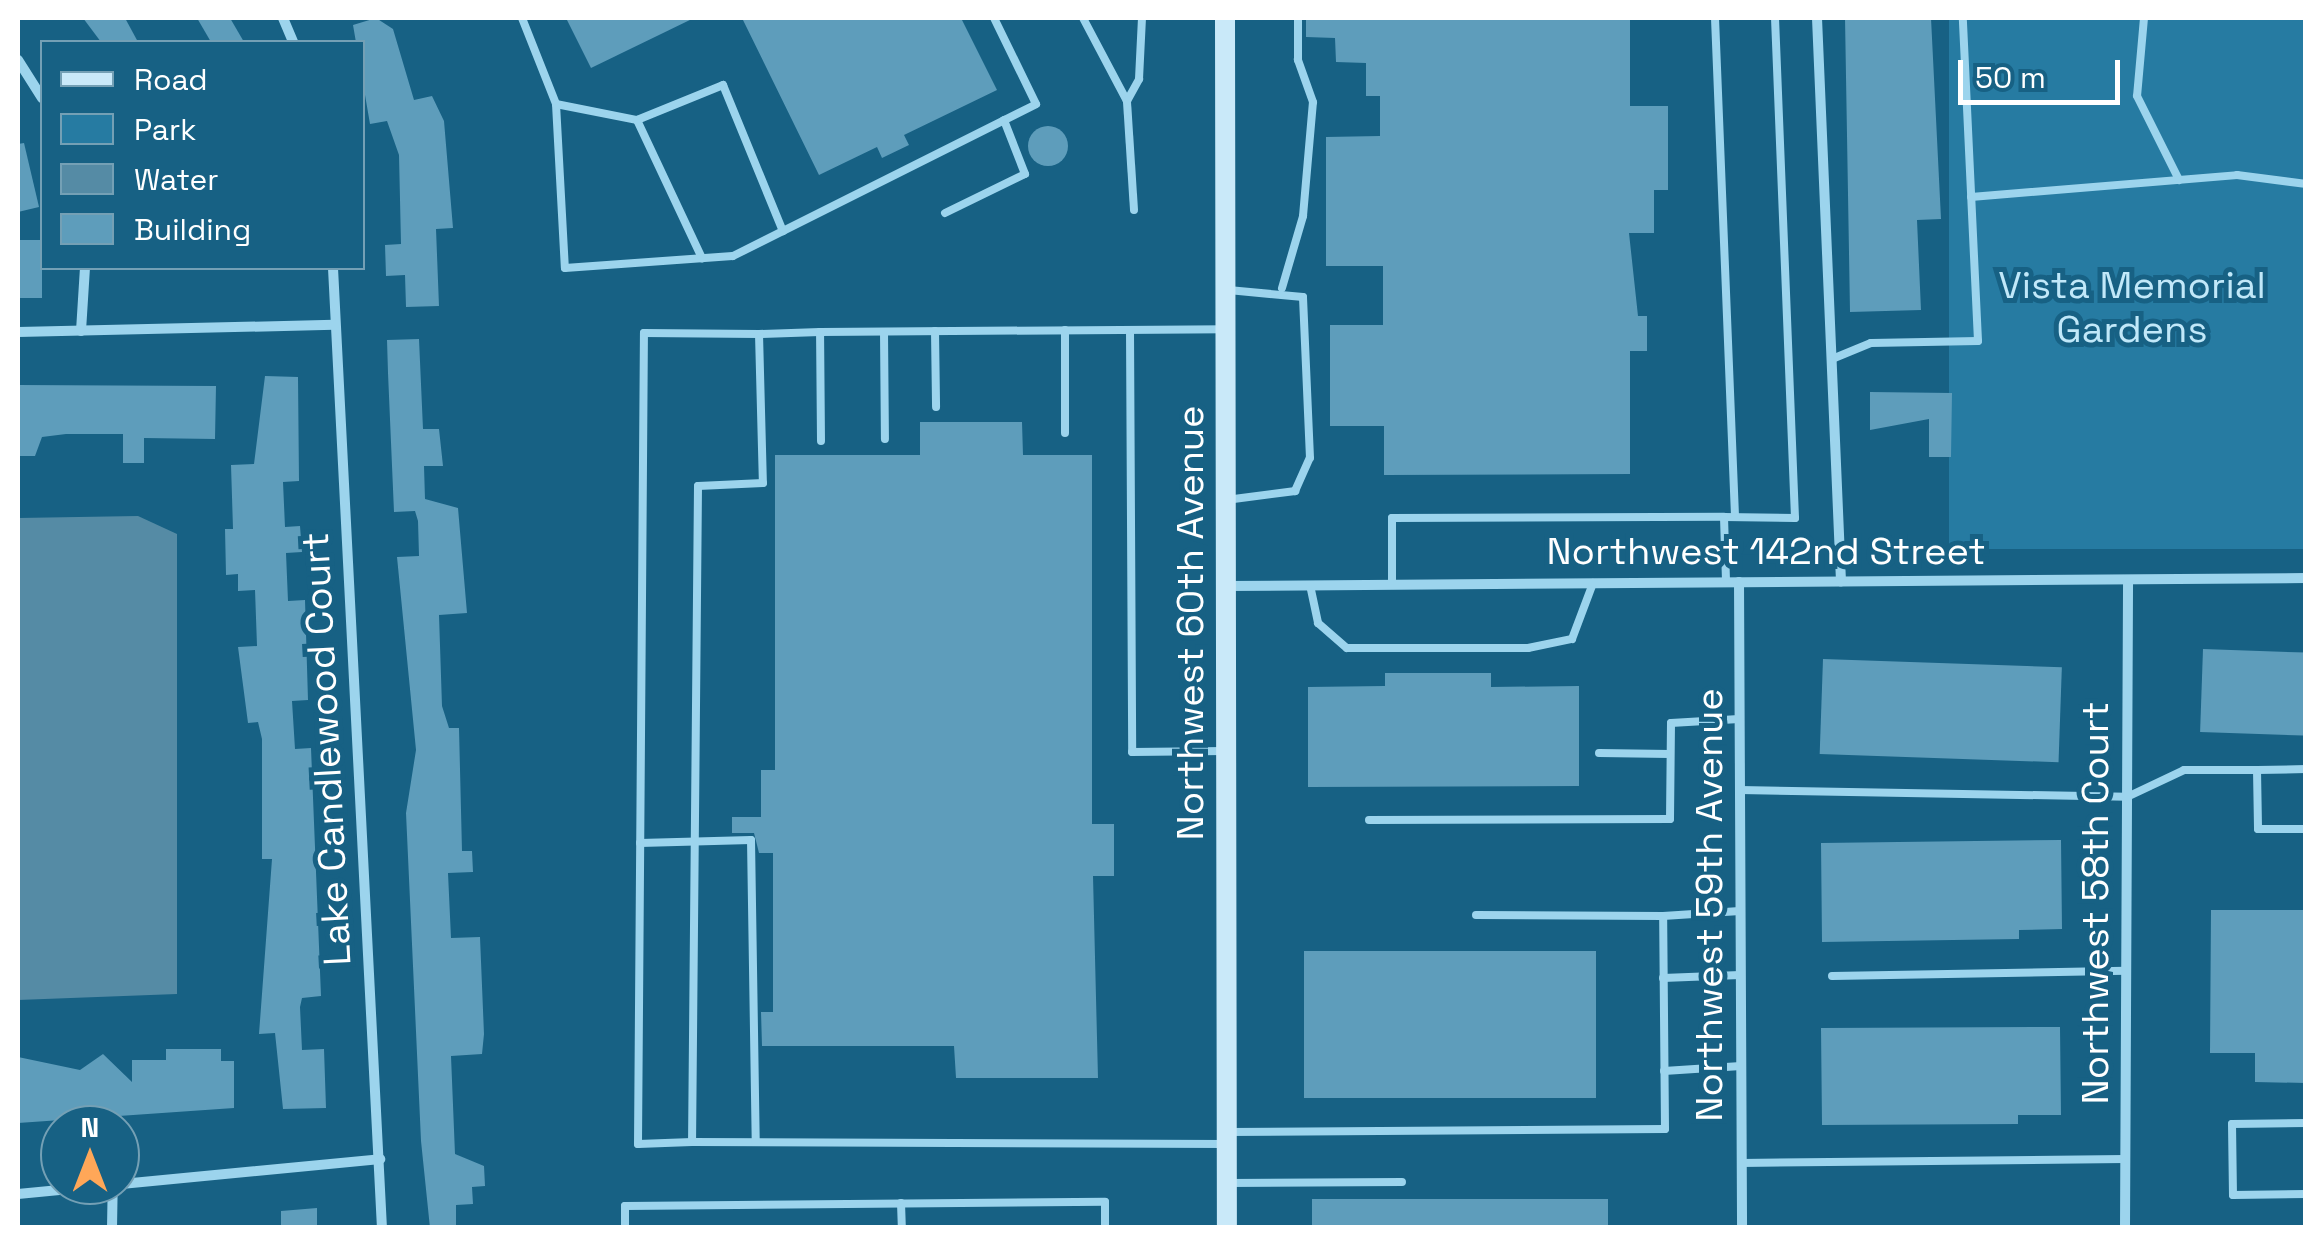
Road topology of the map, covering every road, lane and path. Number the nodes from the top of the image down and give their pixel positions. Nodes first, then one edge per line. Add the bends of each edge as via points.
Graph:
1 (522, 18) edge
2 (994, 18) edge
3 (1083, 18) edge
4 (1142, 18) edge
5 (1225, 18) edge
6 (1298, 18) edge
7 (1715, 18) edge
8 (1776, 18) edge
9 (1817, 18) edge
10 (1963, 18) edge
11 (2144, 18) edge
12 (18, 60) edge
13 (40, 95) edge
14 (1127, 101) junction
15 (556, 104) junction
16 (637, 120) junction
17 (1004, 120) junction
18 (2179, 180) junction
19 (2306, 184) edge
20 (1971, 197) junction
21 (1134, 210) dead end
22 (945, 213) dead end
23 (783, 231) junction
24 (702, 258) junction
25 (85, 270) edge
26 (332, 270) edge
27 (1282, 288) junction
28 (1225, 290) junction
29 (334, 325) junction
30 (1225, 329) junction
31 (1065, 330) junction
32 (1130, 330) junction
33 (81, 331) junction
34 (18, 332) edge
35 (820, 332) junction
36 (884, 332) junction
37 (935, 332) junction
38 (758, 334) junction
39 (1832, 359) junction
40 (936, 408) dead end
41 (1065, 432) dead end
42 (885, 439) dead end
43 (821, 441) dead end
44 (1226, 500) junction
45 (1724, 517) junction
46 (1735, 517) junction
47 (2306, 578) edge
48 (2128, 580) junction
49 (1841, 581) junction
50 (1732, 582) junction
51 (1593, 583) junction
52 (1392, 584) junction
53 (1310, 585) junction
54 (1228, 586) junction
55 (1739, 719) junction
56 (1228, 751) junction
57 (1598, 753) dead end
58 (1670, 754) junction
59 (2306, 769) edge
60 (2258, 770) junction
61 (1740, 790) junction
62 (2127, 798) junction
63 (1369, 820) dead end
64 (2306, 829) edge
65 (695, 841) junction
66 (640, 843) junction
67 (1740, 911) junction
68 (1476, 916) dead end
69 (1663, 916) junction
70 (2126, 971) junction
71 (1740, 975) junction
72 (1832, 976) dead end
73 (1664, 978) junction
74 (1741, 1066) junction
75 (1664, 1071) junction
76 (2306, 1123) edge
77 (1227, 1138) junction
78 (692, 1142) junction
79 (756, 1142) junction
80 (380, 1159) junction
81 (2126, 1159) junction
82 (1741, 1163) junction
83 (1402, 1182) dead end
84 (1227, 1183) junction
85 (140, 1186) edge
86 (2306, 1194) edge
87 (901, 1203) junction
88 (382, 1228) edge
89 (625, 1228) edge
90 (902, 1228) edge
91 (1105, 1228) edge
92 (1227, 1228) edge
93 (1742, 1228) edge
94 (2125, 1228) edge

1 - 15 lane
2 - 17 lane via 1036,104
3 - 14 lane
4 - 14 lane via 1139,79
5 - 28 street, Northwest 60th Avenue
6 - 27 lane via 1298,60 1313,102 1303,216
7 - 46 lane
8 - 46 lane via 1795,518
9 - 39 street
10 - 20 lane
11 - 18 lane via 2137,96
12 - 13 street
14 - 21 lane
15 - 16 lane
15 - 24 lane via 565,268
16 - 23 lane via 723,85
16 - 24 lane
17 - 22 lane via 1026,174
17 - 23 lane
18 - 19 lane
18 - 20 lane
20 - 39 lane via 1978,341 1871,343
23 - 24 lane via 733,256
25 - 33 street
26 - 29 street, Lake Candlewood Court
27 - 28 lane
27 - 44 lane via 1303,297 1306,479 1274,497
28 - 30 street, Northwest 60th Avenue
29 - 33 street
29 - 80 street, Lake Candlewood Court
30 - 32 lane
30 - 44 street, Northwest 60th Avenue
31 - 32 lane
31 - 37 lane
31 - 41 lane
32 - 56 lane via 1132,752
33 - 34 street
35 - 36 lane
35 - 38 lane
35 - 43 lane
36 - 37 lane
36 - 42 lane
37 - 40 lane
38 - 65 lane via 763,483 698,486
38 - 66 lane via 644,333
39 - 49 street
44 - 54 street, Northwest 60th Avenue
45 - 46 lane
45 - 50 lane
45 - 52 lane via 1392,518
47 - 48 street, Northwest 142nd Street
48 - 49 street, Northwest 142nd Street
48 - 62 street, Northwest 58th Court
49 - 50 street, Northwest 142nd Street
50 - 51 street, Northwest 142nd Street
50 - 55 street, Northwest 59th Avenue
51 - 52 street, Northwest 142nd Street
51 - 53 lane via 1572,639 1528,648 1347,648 1318,622
52 - 53 street, Northwest 142nd Street
53 - 54 street, Northwest 142nd Street
54 - 56 street, Northwest 60th Avenue
55 - 58 lane via 1670,722
55 - 61 street, Northwest 59th Avenue
56 - 77 street, Northwest 60th Avenue
57 - 58 lane
58 - 63 lane via 1670,819
59 - 60 lane
60 - 62 lane via 2184,770
60 - 64 lane via 2258,829
61 - 62 lane
61 - 67 street, Northwest 59th Avenue
62 - 70 street, Northwest 58th Court
65 - 66 lane
65 - 78 lane
65 - 79 lane via 752,840
66 - 78 lane via 638,1144
67 - 69 lane
67 - 71 street, Northwest 59th Avenue
68 - 69 lane
69 - 73 lane
70 - 72 lane
70 - 81 street, Northwest 58th Court
71 - 73 lane
71 - 74 street, Northwest 59th Avenue
73 - 75 lane
74 - 75 lane
74 - 82 street, Northwest 59th Avenue
75 - 77 lane via 1665,1129
76 - 86 lane via 2232,1124 2233,1196
77 - 79 lane
77 - 84 street, Northwest 60th Avenue
78 - 79 lane
80 - 85 street
80 - 88 street, Lake Candlewood Court
81 - 82 lane
81 - 94 street, Northwest 58th Court
82 - 93 street, Northwest 59th Avenue
83 - 84 lane
84 - 92 street, Northwest 60th Avenue
87 - 89 lane via 625,1206
87 - 90 lane
87 - 91 lane via 1104,1202

